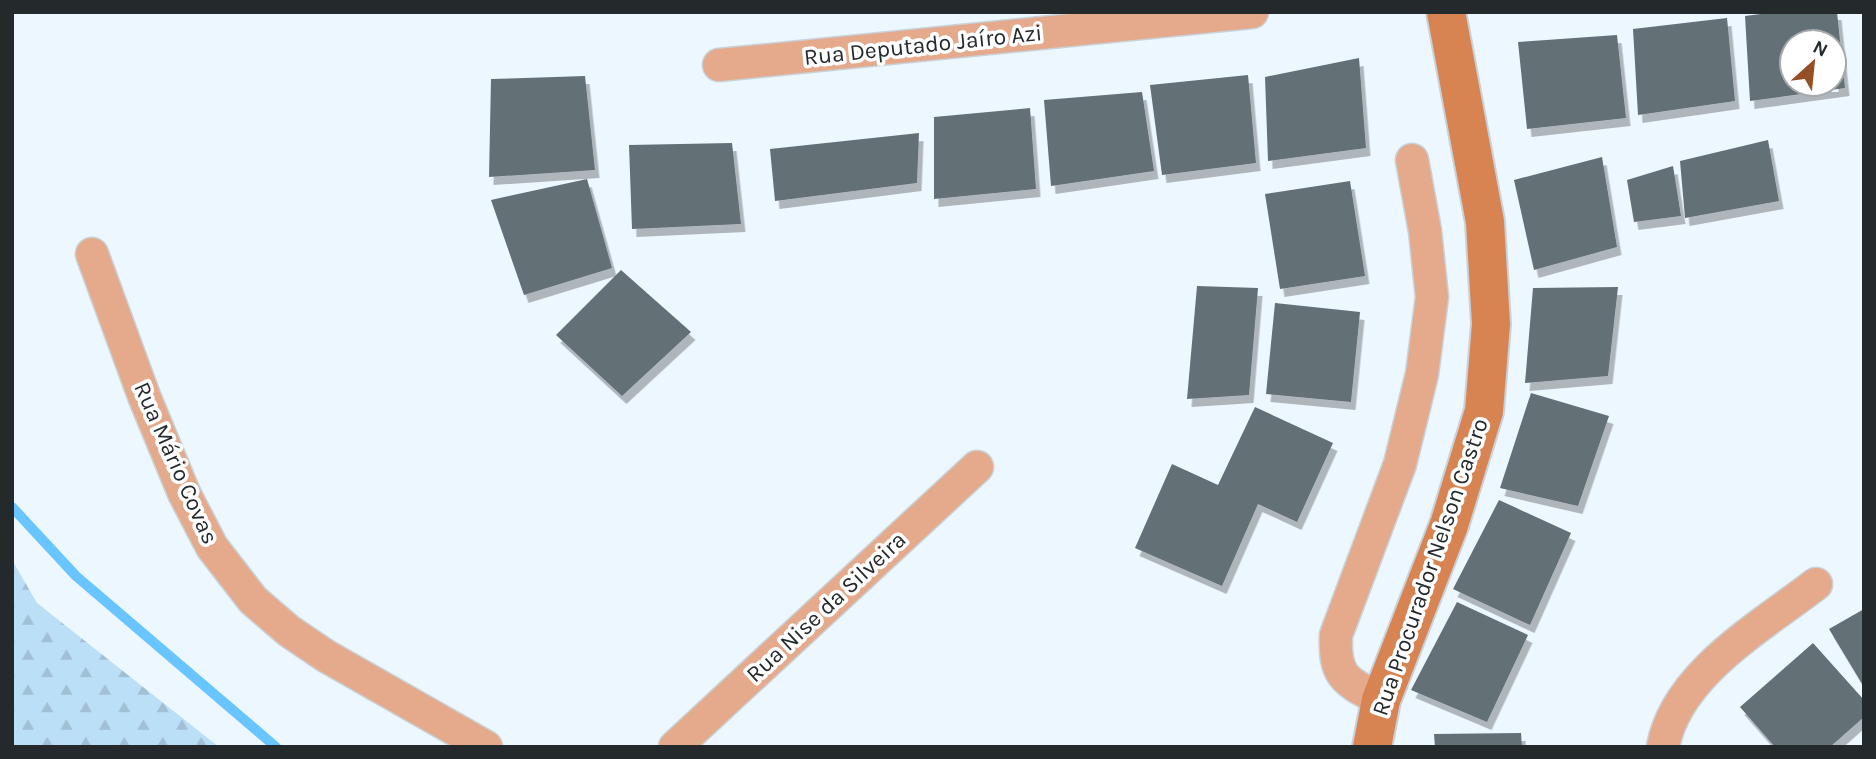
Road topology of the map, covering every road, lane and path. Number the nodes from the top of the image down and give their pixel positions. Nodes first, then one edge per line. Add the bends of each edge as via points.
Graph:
1 (1252, 12) edge
2 (1446, 12) edge
3 (719, 65) dead end
4 (1412, 160) dead end
5 (92, 254) dead end
6 (977, 467) dead end
7 (1816, 584) dead end
8 (1381, 700) junction
9 (486, 747) edge
10 (675, 747) edge
11 (1372, 747) edge
12 (1663, 747) edge

1 - 3 street, Rua Deputado Jaíro Azi
2 - 8 main road, Rua Procurador Nelson Castro via 1485,222 1490,324 1484,411 1449,525
4 - 8 street via 1432,297 1422,373 1399,464 1336,635 1340,673
5 - 9 street, Rua Mário Covas via 184,493 212,547 253,600 326,656
6 - 10 street, Rua Nise da Silveira
7 - 12 street via 1713,663 1686,694
8 - 11 main road, Rua Procurador Nelson Castro

